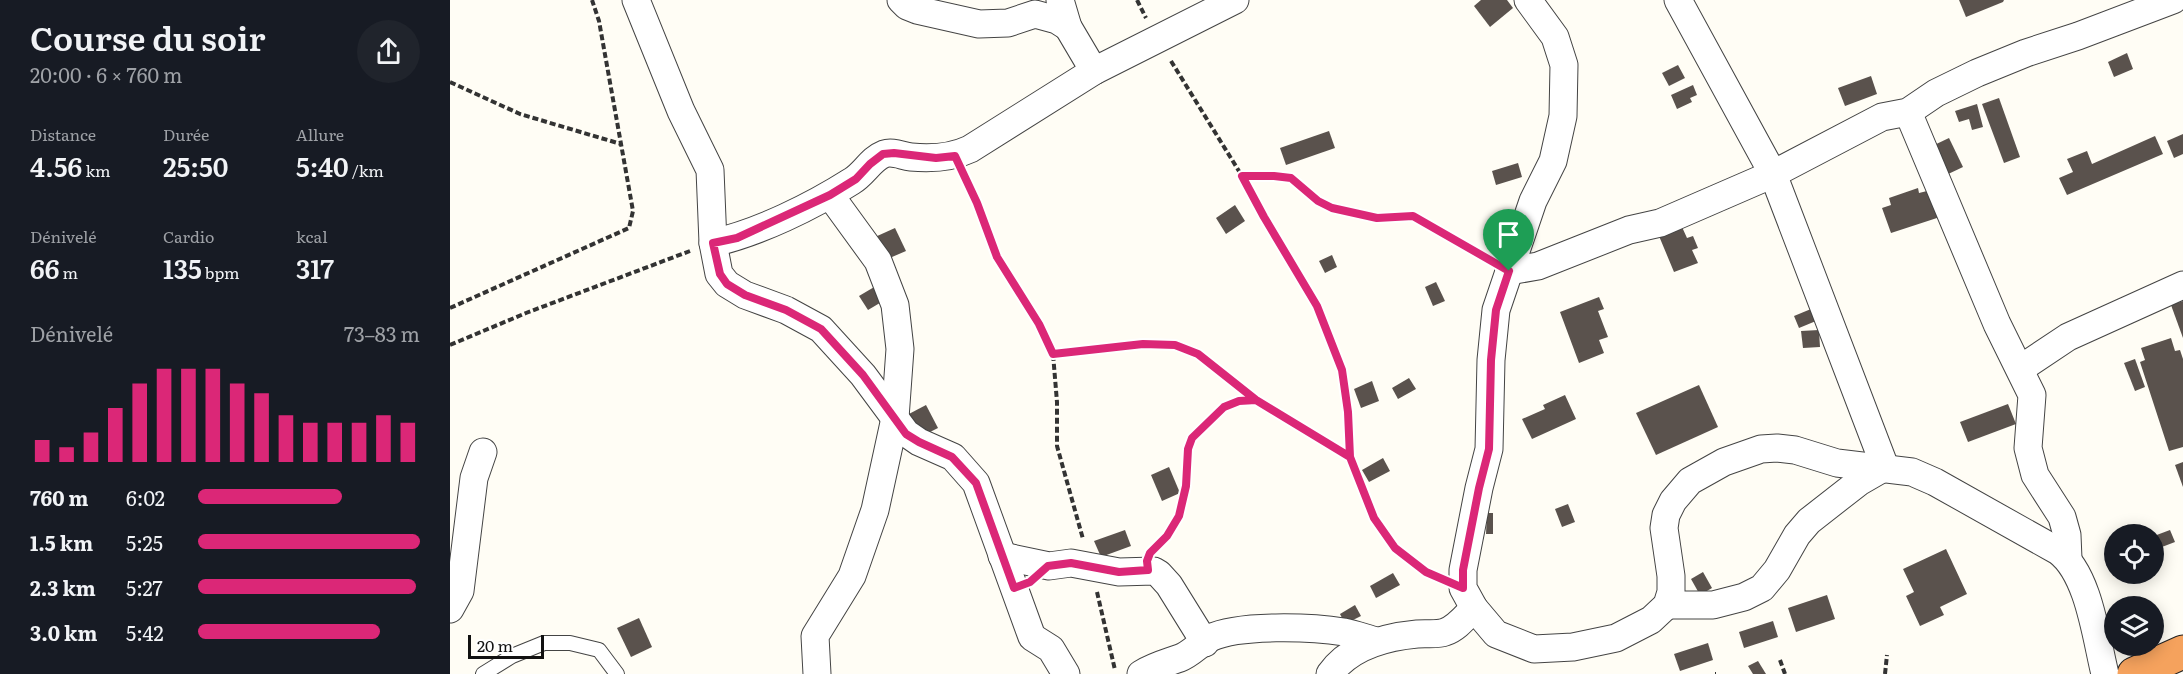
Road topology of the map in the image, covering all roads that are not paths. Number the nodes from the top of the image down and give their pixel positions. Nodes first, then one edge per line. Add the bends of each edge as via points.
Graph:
1 (636, 0) edge
2 (901, 0) edge
3 (1060, 0) edge
4 (1235, 0) edge
5 (1528, 0) edge
6 (1678, 0) edge
7 (2173, 0) edge
8 (1068, 27) junction
9 (1095, 71) junction
10 (1908, 112) junction
11 (1773, 174) junction
12 (830, 195) junction
13 (713, 243) junction
14 (1509, 271) junction
15 (2183, 285) edge
16 (2020, 369) junction
17 (895, 418) junction
18 (483, 452) dead end
19 (1885, 468) junction
20 (1002, 556) junction
21 (2068, 559) junction
22 (1048, 566) junction
23 (1014, 588) junction
24 (1468, 598) junction
25 (1667, 605) junction
26 (450, 609) edge
27 (1376, 641) junction
28 (1205, 643) junction
29 (2183, 652) edge
30 (483, 674) edge
31 (617, 674) edge
32 (817, 674) edge
33 (1066, 674) edge
34 (1141, 674) edge
35 (1330, 674) edge
36 (2105, 674) edge
37 (2136, 674) edge

1 - 13 street via 681,111 710,170
2 - 8 street via 916,10 979,24 1008,23 1035,14
3 - 8 street
4 - 9 street
5 - 14 street via 1555,37 1564,65 1563,116 1553,161 1533,201
6 - 11 street
7 - 10 street via 1993,66 1936,93
8 - 9 street
9 - 12 street via 970,149 936,158 883,154 856,179
10 - 11 street via 1882,117
10 - 16 street via 1997,324
11 - 14 street via 1660,223 1621,233 1538,266
11 - 19 street
12 - 13 street via 737,238
12 - 17 street via 878,261 895,305 900,349
13 - 17 street via 720,274 727,284 821,329
14 - 24 street via 1496,310 1489,449 1463,570
15 - 16 street via 2068,337
16 - 21 street via 2032,395 2028,448 2035,475 2062,518
17 - 20 street via 906,434 952,457 966,469 976,483
17 - 32 street via 866,538 852,576 815,636
18 - 26 street via 474,478 460,591
19 - 21 street via 1912,472 1935,482
19 - 25 street via 1859,482 1809,521 1762,588 1713,605
19 - 25 street via 1837,463 1795,450 1761,449 1724,462 1690,481 1666,515 1664,528 1671,576
20 - 22 street
20 - 23 street
21 - 36 street via 2087,601
22 - 23 street via 1030,582
22 - 28 street via 1071,563 1119,572 1148,570 1160,574
23 - 33 street via 1032,638 1051,649
24 - 25 street via 1496,634 1534,649 1573,647 1616,638 1651,620
24 - 27 street via 1452,629
27 - 28 street via 1344,632 1285,628 1225,633
27 - 35 street via 1345,658
28 - 34 street via 1181,658
29 - 37 highway
30 - 31 lane via 544,643 570,643 599,650

